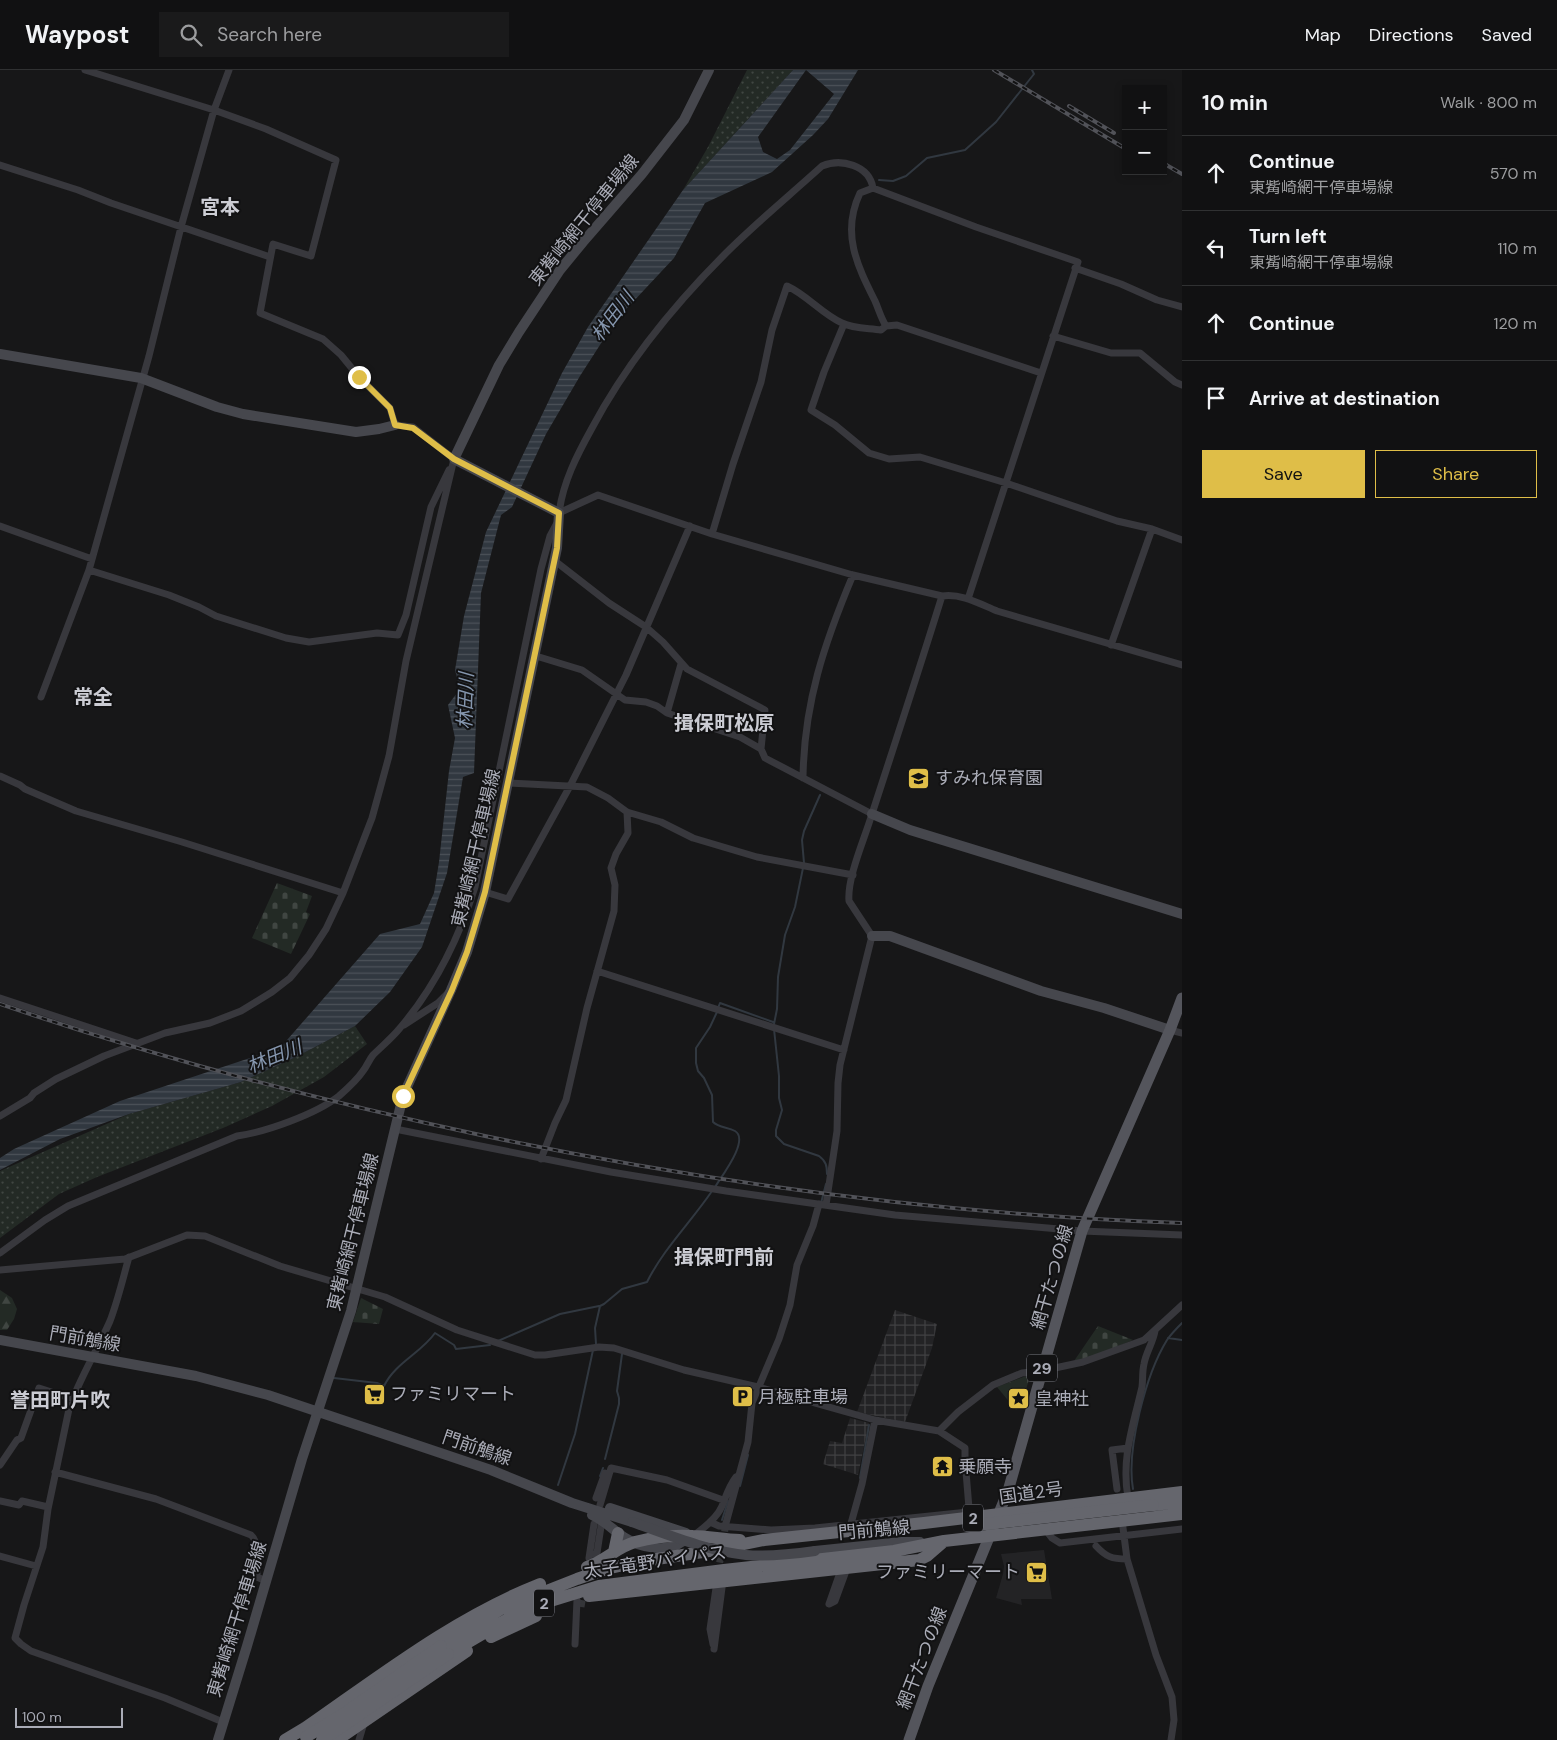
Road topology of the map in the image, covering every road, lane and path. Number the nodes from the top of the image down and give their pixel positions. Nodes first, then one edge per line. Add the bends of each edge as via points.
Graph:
1 (85, 70) edge
2 (229, 70) edge
3 (709, 70) edge
4 (214, 110) junction
5 (0, 165) edge
6 (873, 188) junction
7 (181, 228) junction
8 (270, 258) junction
9 (1076, 268) junction
10 (1182, 307) edge
11 (844, 324) junction
12 (886, 326) junction
13 (1053, 336) junction
14 (0, 354) edge
15 (1041, 373) junction
16 (141, 378) junction
17 (1182, 386) edge
18 (395, 425) junction
19 (454, 459) junction
20 (1006, 483) junction
21 (559, 517) junction
22 (0, 526) edge
23 (690, 526) junction
24 (1152, 529) junction
25 (712, 534) junction
26 (1182, 540) edge
27 (92, 558) junction
28 (555, 561) junction
29 (89, 570) junction
30 (853, 576) junction
31 (942, 596) junction
32 (968, 599) junction
33 (646, 627) junction
34 (1111, 645) junction
35 (536, 656) junction
36 (681, 664) junction
37 (1182, 665) edge
38 (616, 695) junction
39 (41, 697) dead end
40 (667, 713) junction
41 (761, 749) junction
42 (0, 776) edge
43 (804, 778) junction
44 (509, 783) junction
45 (570, 786) junction
46 (627, 812) junction
47 (872, 814) junction
48 (853, 875) junction
49 (485, 892) junction
50 (343, 893) junction
51 (1182, 914) edge
52 (872, 936) junction
53 (597, 971) junction
54 (452, 990) junction
55 (0, 998) edge
56 (1182, 998) edge
57 (400, 1028) junction
58 (1170, 1030) junction
59 (1182, 1033) edge
60 (136, 1043) junction
61 (844, 1050) junction
62 (0, 1116) edge
63 (395, 1128) junction
64 (541, 1158) junction
65 (823, 1205) junction
66 (1082, 1231) junction
67 (1182, 1236) edge
68 (0, 1253) edge
69 (130, 1257) junction
70 (0, 1270) edge
71 (358, 1288) junction
72 (1182, 1305) edge
73 (1155, 1331) junction
74 (0, 1340) edge
75 (94, 1357) junction
76 (1041, 1371) junction
77 (758, 1387) junction
78 (73, 1399) junction
79 (318, 1411) junction
80 (875, 1420) junction
81 (939, 1431) junction
82 (1128, 1448) junction
83 (0, 1466) edge
84 (491, 1470) junction
85 (56, 1472) junction
86 (739, 1472) junction
87 (516, 1479) junction
88 (1182, 1486) edge
89 (1117, 1490) dead end
90 (1182, 1492) edge
91 (1127, 1495) junction
92 (723, 1500) junction
93 (0, 1502) edge
94 (598, 1502) junction
95 (1182, 1502) edge
96 (48, 1507) junction
97 (1182, 1514) edge
98 (999, 1515) junction
99 (922, 1520) junction
100 (1122, 1520) junction
101 (598, 1522) junction
102 (710, 1522) junction
103 (726, 1523) tunnel mouth
104 (852, 1525) junction
105 (1046, 1529) junction
106 (1182, 1529) edge
107 (817, 1531) junction
108 (618, 1533) junction
109 (694, 1536) junction
110 (991, 1536) junction
111 (1124, 1536) junction
112 (717, 1538) junction
113 (764, 1540) junction
114 (944, 1541) junction
115 (633, 1542) junction
116 (1096, 1546) dead end
117 (614, 1552) junction
118 (709, 1552) junction
119 (0, 1556) edge
120 (590, 1557) dead end
121 (1127, 1559) junction
122 (36, 1566) junction
123 (650, 1578) junction
124 (721, 1580) junction
125 (266, 1581) junction
126 (590, 1596) junction
127 (441, 1652) junction
128 (375, 1680) junction
129 (367, 1720) junction
130 (223, 1722) junction
131 (300, 1736) edge
132 (218, 1740) edge
133 (285, 1740) edge
134 (322, 1740) edge
135 (330, 1740) edge
136 (337, 1740) edge
137 (359, 1740) edge
138 (909, 1740) edge
139 (1171, 1740) edge

1 - 4 street
2 - 4 street
3 - 19 main road, 東觜崎網干停車場線 via 684,120 560,270 519,332 499,365
4 - 7 street
4 - 8 street via 336,160 311,256 272,244
5 - 7 street
6 - 9 street via 1078,262
6 - 12 street via 860,193 854,205 851,223 853,251
6 - 21 street via 872,181 862,170 848,163 831,162 822,166 700,279 662,324 602,408 573,463 561,499
7 - 8 street
7 - 16 street
8 - 18 street via 260,313 323,339 390,408
9 - 10 street
9 - 13 street
11 - 12 street via 881,330
11 - 20 street via 811,410 869,453 889,459 920,458
11 - 25 street via 786,286 760,382
12 - 15 street via 897,325
13 - 15 street
13 - 17 street via 1112,352 1140,353
14 - 16 main road
15 - 20 street
16 - 18 main road via 243,414 356,432
16 - 27 street
18 - 19 street via 413,428
19 - 21 main road
19 - 29 street via 432,507 406,614 398,634 377,633 308,642 286,638
19 - 50 street via 406,661 389,756 372,818
20 - 24 street via 1117,521
20 - 32 street
21 - 23 street via 598,495
21 - 28 main road, 東觜崎網干停車場線
21 - 57 street via 541,569 475,887 452,947 427,992
22 - 27 street
23 - 25 street
23 - 33 street
24 - 26 street
24 - 34 street
25 - 30 street
27 - 29 street
28 - 33 street
28 - 35 main road, 東觜崎網干停車場線
29 - 39 street
30 - 31 street
30 - 43 street via 814,685 805,731
31 - 32 street via 950,594
31 - 47 street
32 - 34 street via 996,611
33 - 36 street via 664,642
33 - 38 street
34 - 37 street
35 - 38 street via 582,670
35 - 44 main road, 東觜崎網干停車場線
36 - 40 street
36 - 41 street via 765,710
38 - 40 street via 625,700 651,704
38 - 45 street
40 - 41 street via 740,737
41 - 43 street via 765,758
42 - 50 street via 76,811
43 - 47 street
44 - 45 street
44 - 49 main road, 東觜崎網干停車場線
45 - 46 street via 587,787
45 - 49 street via 508,899
46 - 48 street via 661,822 693,838 757,857
46 - 53 street via 628,833 611,868 615,885 614,910
47 - 48 street
47 - 51 main road via 910,830
48 - 52 street via 849,901
49 - 54 main road, 東觜崎網干停車場線
50 - 60 street via 310,956 272,992 241,1011 210,1023
52 - 58 main road via 890,936 1041,991
52 - 61 street
53 - 61 street
53 - 64 street via 566,1100
54 - 57 street
54 - 63 main road, 東觜崎網干停車場線 via 403,1096
55 - 60 street
56 - 58 main road, 網干たつの線 / 29
57 - 68 street via 339,1096 314,1112 237,1136 68,1206
58 - 59 street
58 - 66 main road, 網干たつの線 / 29
60 - 62 street via 56,1079
61 - 65 street via 838,1083 837,1132
63 - 64 street
63 - 71 main road, 東觜崎網干停車場線
64 - 65 street via 717,1190
65 - 66 street via 895,1215
65 - 77 street via 797,1265 790,1305
66 - 67 street
66 - 76 main road, 網干たつの線 / 29
69 - 70 street
69 - 71 street via 197,1235 280,1266
69 - 75 street via 118,1300
71 - 77 street via 407,1306 457,1330 535,1355 614,1348 684,1370
71 - 79 main road, 東觜崎網干停車場線
72 - 73 street
73 - 76 street via 1144,1340 1116,1352
73 - 82 street via 1144,1364
74 - 75 main road, 門前鵤線
75 - 78 street
75 - 79 main road, 門前鵤線 via 204,1378
76 - 81 street via 1022,1373 993,1385
76 - 98 main road, 網干たつの線 / 29
77 - 80 street
77 - 86 street
78 - 83 street via 39,1388 22,1438 17,1440
78 - 85 street
79 - 84 main road, 門前鵤線
79 - 125 main road, 東觜崎網干停車場線
80 - 81 street
80 - 104 street
81 - 99 street via 966,1448 969,1508 968,1512
82 - 89 street via 1112,1450
82 - 91 street
84 - 87 main road, 門前鵤線
84 - 101 main road via 532,1494
85 - 96 street
85 - 125 street via 156,1499 251,1535 255,1538 257,1577
86 - 92 street
86 - 103 street
87 - 94 main road
87 - 114 main road, 門前鵤線, bridge via 572,1502 735,1554 761,1556
88 - 91 street
90 - 91 highway, 国道2号 / 2
91 - 98 highway, 国道2号 / 2
92 - 94 street via 667,1480 611,1468
92 - 102 street
93 - 96 street via 19,1505 22,1501
94 - 109 main road
95 - 118 highway, 2, bridge
96 - 122 street via 43,1547
97 - 100 highway, 国道2号 / 2
98 - 99 highway, 国道2号 / 2
98 - 110 main road, 網干たつの線 / 29
99 - 104 highway, 国道2号 / 2
100 - 105 highway, 国道2号 / 2
100 - 111 street
101 - 108 main road
101 - 120 street via 597,1553
102 - 107 street via 720,1526
102 - 109 street
102 - 112 street
104 - 107 highway, 国道2号 / 2
105 - 110 highway, 国道2号 / 2
105 - 111 street via 1060,1543
106 - 111 street
107 - 113 highway, 国道2号 / 2
108 - 115 main road
108 - 117 highway
109 - 112 highway
109 - 115 highway
110 - 114 highway, 国道2号 / 2
110 - 138 main road, 網干たつの線 / 29
111 - 121 street
112 - 113 highway
113 - 118 highway, 太子竜野バイパス / 2
114 - 124 highway, 太子竜野バイパス / 2 via 843,1565
115 - 117 highway
116 - 121 street via 1112,1559
117 - 127 highway via 596,1564 497,1602
118 - 127 highway, 太子竜野バイパス / 2 via 637,1562 576,1579 501,1609
119 - 122 street
121 - 139 street via 1172,1697 1174,1720
122 - 130 street via 15,1638 21,1644 31,1651
123 - 124 highway, 太子竜野バイパス / 2
123 - 126 highway
123 - 127 highway, 太子竜野バイパス / 2 via 599,1586 544,1603
124 - 124 street via 710,1629 714,1650
124 - 126 highway
125 - 130 main road, 東觜崎網干停車場線
126 - 127 highway via 579,1604 528,1619 479,1643
127 - 128 highway
127 - 129 highway
127 - 131 highway, 太子竜野バイパス / 2, bridge via 348,1711
127 - 134 highway, 太子竜野バイパス / 2, bridge
128 - 129 highway
128 - 131 highway
129 - 136 highway
129 - 137 street
130 - 132 main road, 東觜崎網干停車場線
131 - 133 highway
131 - 135 highway

